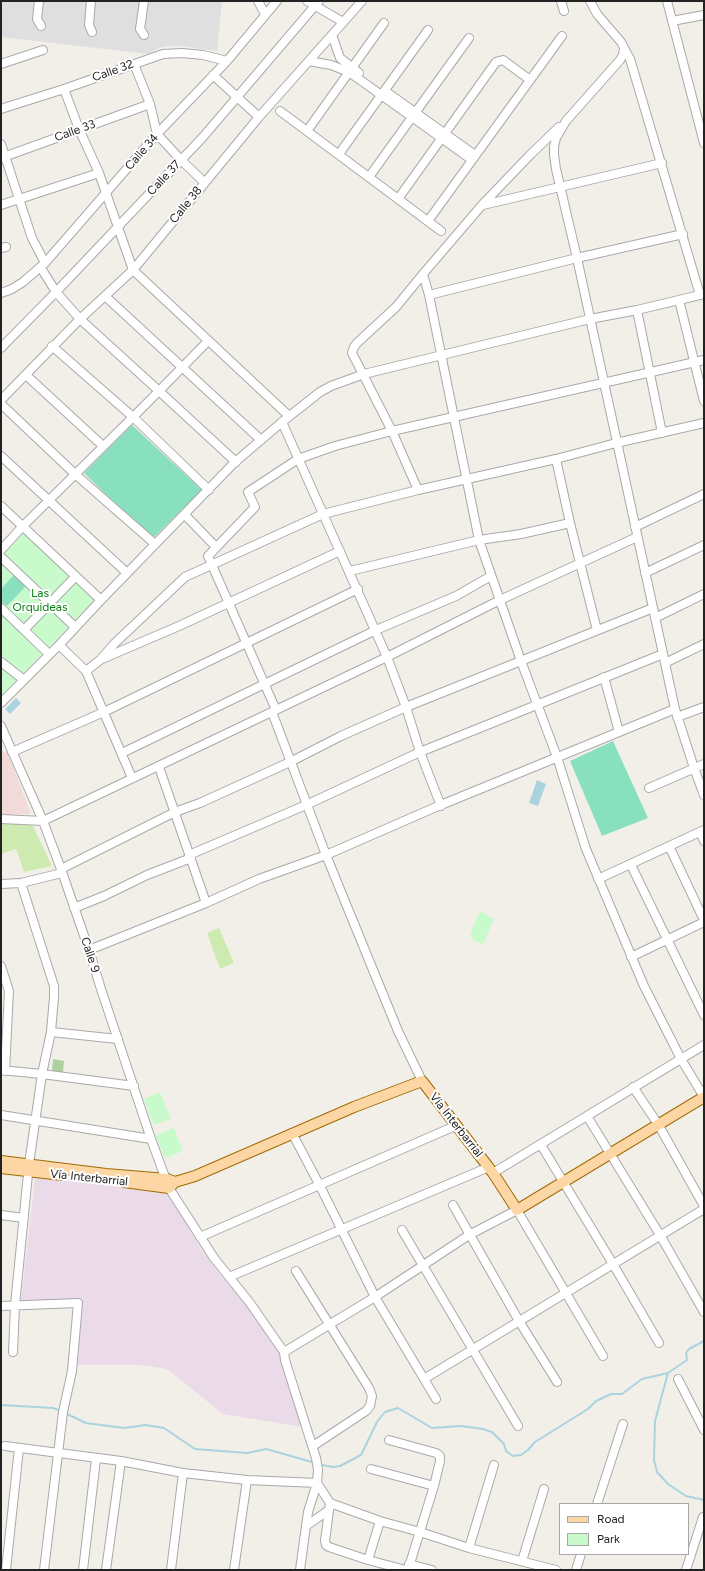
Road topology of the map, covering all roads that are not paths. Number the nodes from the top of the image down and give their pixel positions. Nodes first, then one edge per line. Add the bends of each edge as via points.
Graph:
1 (39, 1) edge
2 (91, 1) edge
3 (144, 1) edge
4 (258, 1) edge
5 (277, 1) edge
6 (307, 1) edge
7 (362, 1) edge
8 (561, 1) edge
9 (590, 1) edge
10 (667, 1) edge
11 (318, 3) edge
12 (564, 11) dead end
13 (265, 14) junction
14 (704, 15) edge
15 (672, 21) junction
16 (343, 22) junction
17 (384, 23) dead end
18 (41, 26) dead end
19 (428, 30) dead end
20 (92, 32) dead end
21 (332, 35) junction
22 (144, 36) dead end
23 (562, 36) dead end
24 (469, 38) dead end
25 (624, 48) junction
26 (43, 50) dead end
27 (227, 61) junction
28 (309, 61) junction
29 (1, 64) edge
30 (134, 64) junction
31 (351, 70) junction
32 (213, 75) junction
33 (530, 80) junction
34 (64, 89) junction
35 (382, 92) junction
36 (237, 97) junction
37 (150, 104) junction
38 (1, 109) edge
39 (280, 111) dead end
40 (413, 115) junction
41 (259, 117) junction
42 (566, 120) junction
43 (79, 129) junction
44 (307, 131) junction
45 (157, 134) junction
46 (443, 136) junction
47 (704, 143) edge
48 (1, 144) edge
49 (339, 154) junction
50 (3, 157) edge
51 (474, 158) junction
52 (181, 160) junction
53 (662, 163) junction
54 (99, 173) junction
55 (369, 177) junction
56 (204, 182) junction
57 (560, 187) junction
58 (106, 194) junction
59 (19, 199) junction
60 (398, 199) junction
61 (1, 205) edge
62 (482, 205) junction
63 (428, 221) junction
64 (117, 227) junction
65 (441, 231) dead end
66 (683, 234) junction
67 (576, 258) junction
68 (43, 265) junction
69 (133, 270) junction
70 (423, 274) junction
71 (56, 292) junction
72 (1, 294) edge
73 (702, 294) edge
74 (429, 295) junction
75 (105, 296) junction
76 (679, 300) junction
77 (637, 310) junction
78 (80, 319) junction
79 (590, 320) junction
80 (208, 341) junction
81 (52, 346) junction
82 (1, 348) edge
83 (441, 356) junction
84 (704, 360) edge
85 (694, 362) junction
86 (182, 367) junction
87 (649, 372) junction
88 (364, 374) junction
89 (26, 375) junction
90 (603, 382) junction
91 (159, 391) junction
92 (1, 400) edge
93 (704, 402) edge
94 (1, 404) edge
95 (289, 416) junction
96 (132, 417) junction
97 (454, 418) junction
98 (282, 422) junction
99 (704, 423) edge
100 (392, 431) junction
101 (662, 433) junction
102 (261, 440) junction
103 (616, 443) junction
104 (103, 446) junction
105 (1, 456) edge
106 (298, 459) junction
107 (556, 459) junction
108 (236, 462) junction
109 (75, 474) junction
110 (466, 480) junction
111 (209, 490) junction
112 (418, 490) junction
113 (704, 494) edge
114 (49, 501) junction
115 (1, 506) edge
116 (323, 514) junction
117 (185, 515) junction
118 (570, 523) junction
119 (22, 527) junction
120 (635, 527) junction
121 (637, 537) junction
122 (479, 540) junction
123 (155, 544) junction
124 (704, 545) edge
125 (216, 547) junction
126 (1, 550) edge
127 (340, 551) junction
128 (1, 557) edge
129 (581, 563) junction
130 (212, 565) junction
131 (350, 571) junction
132 (127, 573) junction
133 (645, 573) junction
134 (491, 576) junction
135 (75, 577) junction
136 (358, 590) junction
137 (704, 594) edge
138 (101, 600) junction
139 (500, 600) junction
140 (229, 602) junction
141 (50, 603) junction
142 (1, 608) edge
143 (653, 608) junction
144 (655, 618) junction
145 (75, 627) junction
146 (24, 630) junction
147 (376, 630) junction
148 (597, 630) junction
149 (247, 643) junction
150 (704, 644) edge
151 (59, 645) junction
152 (49, 654) junction
153 (663, 654) junction
154 (387, 657) junction
155 (100, 660) junction
156 (521, 661) junction
157 (1, 662) edge
158 (665, 663) junction
159 (86, 671) junction
160 (604, 677) junction
161 (24, 680) junction
162 (265, 685) junction
163 (1, 703) edge
164 (537, 704) junction
165 (406, 707) junction
166 (704, 707) edge
167 (274, 711) junction
168 (104, 712) junction
169 (676, 713) junction
170 (1, 726) edge
171 (619, 732) junction
172 (1, 750) edge
173 (11, 750) junction
174 (420, 752) junction
175 (122, 754) junction
176 (557, 757) junction
177 (290, 762) junction
178 (704, 764) edge
179 (159, 767) junction
180 (694, 768) junction
181 (132, 778) junction
182 (649, 788) dead end
183 (704, 794) edge
184 (306, 805) junction
185 (441, 806) junction
186 (175, 812) junction
187 (1, 819) edge
188 (43, 821) junction
189 (702, 831) edge
190 (704, 840) edge
191 (669, 846) junction
192 (326, 855) junction
193 (190, 857) junction
194 (630, 865) junction
195 (61, 871) junction
196 (598, 879) junction
197 (21, 883) junction
198 (1, 884) edge
199 (206, 903) junction
200 (74, 908) junction
201 (704, 921) edge
202 (667, 939) junction
203 (89, 950) junction
204 (631, 957) junction
205 (1, 966) edge
206 (704, 1015) edge
207 (51, 1032) junction
208 (118, 1039) junction
209 (704, 1045) edge
210 (681, 1059) junction
211 (3, 1070) edge
212 (42, 1074) junction
213 (422, 1081) junction
214 (134, 1086) junction
215 (633, 1087) junction
216 (704, 1097) edge
217 (1, 1115) edge
218 (587, 1116) junction
219 (35, 1120) junction
220 (658, 1124) junction
221 (455, 1126) junction
222 (292, 1133) junction
223 (151, 1139) junction
224 (541, 1145) junction
225 (609, 1153) junction
226 (1, 1161) edge
227 (1, 1168) edge
228 (29, 1168) junction
229 (491, 1170) junction
230 (564, 1182) junction
231 (170, 1183) junction
232 (320, 1186) junction
233 (452, 1205) dead end
234 (704, 1206) edge
235 (704, 1209) edge
236 (517, 1210) junction
237 (1, 1215) edge
238 (24, 1218) junction
239 (341, 1230) junction
240 (402, 1230) dead end
241 (469, 1235) junction
242 (660, 1236) junction
243 (200, 1237) junction
244 (424, 1264) junction
245 (613, 1264) junction
246 (296, 1271) dead end
247 (229, 1277) junction
248 (566, 1292) junction
249 (375, 1298) junction
250 (15, 1305) junction
251 (1, 1306) edge
252 (704, 1312) edge
253 (519, 1321) junction
254 (328, 1324) junction
255 (659, 1343) dead end
256 (473, 1349) junction
257 (12, 1352) dead end
258 (284, 1352) junction
259 (603, 1356) dead end
260 (424, 1379) junction
261 (678, 1379) dead end
262 (557, 1382) dead end
263 (436, 1399) dead end
264 (701, 1415) edge
265 (623, 1424) dead end
266 (518, 1426) dead end
267 (704, 1430) edge
268 (389, 1440) dead end
269 (5, 1446) dead end
270 (313, 1446) junction
271 (19, 1448) junction
272 (58, 1452) junction
273 (96, 1458) junction
274 (121, 1461) junction
275 (494, 1465) dead end
276 (371, 1469) dead end
277 (183, 1473) junction
278 (247, 1480) junction
279 (317, 1483) junction
280 (434, 1486) junction
281 (544, 1489) dead end
282 (597, 1503) edge
283 (329, 1507) junction
284 (703, 1517) edge
285 (380, 1521) junction
286 (306, 1526) junction
287 (420, 1532) junction
288 (470, 1548) junction
289 (581, 1555) edge
290 (368, 1560) junction
291 (522, 1561) junction
292 (408, 1568) edge
293 (6, 1570) edge
294 (44, 1570) edge
295 (83, 1570) edge
296 (106, 1570) edge
297 (171, 1570) edge
298 (234, 1570) edge
299 (300, 1570) edge
300 (432, 1570) edge
301 (556, 1570) edge
302 (576, 1570) edge
303 (686, 1570) edge

1 - 18 street via 37,19
2 - 20 street via 89,25
3 - 22 street via 140,29
4 - 13 street
5 - 13 street, Calle 34
6 - 11 street
7 - 16 street, Calle 38
8 - 12 street
9 - 25 street via 593,9 616,34
10 - 15 street
11 - 16 street
11 - 36 street, Calle 37
13 - 27 street, Calle 34
14 - 15 street
15 - 47 street
16 - 21 street, Calle 38
17 - 31 street
19 - 35 street
21 - 28 street, Calle 38
21 - 31 street via 340,58
23 - 33 street
24 - 40 street
25 - 42 street via 624,55 620,60
25 - 53 street
26 - 29 street
27 - 30 street, Calle 32 via 182,53 163,54
27 - 32 street, Calle 34
28 - 31 street
28 - 41 street, Calle 38
30 - 34 street, Calle 32
30 - 37 street
31 - 35 street
31 - 44 street
32 - 36 street
32 - 45 street, Calle 34
33 - 46 street via 503,60 496,62
33 - 51 street
34 - 38 street, Calle 32
34 - 43 street
35 - 40 street
35 - 49 street
36 - 41 street
36 - 52 street, Calle 37
37 - 43 street, Calle 33
37 - 45 street
39 - 44 street
40 - 46 street
40 - 55 street
41 - 56 street, Calle 38
42 - 57 street via 554,147
42 - 62 street
43 - 50 street, Calle 33
43 - 54 street
44 - 49 street
45 - 52 street
45 - 58 street, Calle 34
46 - 51 street
46 - 60 street
48 - 50 street
49 - 55 street
50 - 59 street
51 - 63 street
52 - 56 street
52 - 64 street, Calle 37
53 - 57 street
53 - 66 street
54 - 58 street
54 - 59 street
55 - 60 street
56 - 69 street, Calle 38
57 - 62 street
57 - 67 street
58 - 64 street
58 - 68 street, Calle 34
59 - 61 street
59 - 68 street
60 - 63 street
62 - 70 street
63 - 65 street
64 - 69 street
64 - 71 street, Calle 37
66 - 67 street
66 - 73 street
67 - 74 street
67 - 79 street
68 - 71 street
68 - 72 street, Calle 34 via 23,282
69 - 75 street, Calle 38
69 - 80 street
70 - 74 street
70 - 88 street via 396,307 354,347 352,353
71 - 78 street
71 - 82 street, Calle 37
73 - 76 street
74 - 83 street
75 - 78 street, Calle 38
75 - 86 street
76 - 77 street
76 - 85 street
77 - 79 street
77 - 87 street
78 - 81 street, Calle 38
78 - 91 street
79 - 83 street
79 - 90 street
80 - 86 street
80 - 95 street
81 - 89 street, Calle 38
81 - 96 street
83 - 88 street
83 - 97 street
84 - 85 street
85 - 87 street
85 - 93 street
86 - 91 street
86 - 102 street
87 - 90 street
87 - 101 street
88 - 95 street via 320,392
88 - 100 street
89 - 92 street, Calle 38
89 - 104 street
90 - 97 street
90 - 103 street
91 - 96 street
91 - 108 street
94 - 109 street
95 - 98 street
96 - 104 street
96 - 111 street
97 - 100 street
97 - 110 street
98 - 102 street
98 - 106 street
99 - 101 street
100 - 106 street
100 - 112 street
101 - 103 street
102 - 108 street
103 - 107 street
103 - 120 street
104 - 109 street
105 - 114 street
106 - 116 street
106 - 125 street via 248,492 255,506
107 - 110 street
107 - 118 street
108 - 111 street
109 - 114 street
109 - 123 street
110 - 112 street
110 - 122 street
111 - 117 street
112 - 116 street
113 - 120 street
114 - 119 street
114 - 132 street
115 - 119 street
116 - 127 street
116 - 130 street
117 - 123 street
117 - 125 street
118 - 122 street
118 - 129 street
119 - 126 street
119 - 135 street
120 - 121 street
121 - 129 street
121 - 133 street
122 - 131 street
122 - 134 street
123 - 132 street
124 - 133 street
125 - 130 street via 208,556
127 - 131 street
127 - 140 street
128 - 141 street
129 - 139 street
129 - 148 street
130 - 140 street
130 - 155 street via 185,577
131 - 136 street
132 - 138 street
133 - 143 street
134 - 139 street
134 - 147 street via 456,596
135 - 138 street
135 - 141 street
136 - 147 street
136 - 149 street
137 - 144 street
138 - 145 street
139 - 154 street
139 - 156 street
140 - 149 street
140 - 155 street
141 - 145 street
141 - 146 street
142 - 146 street
143 - 144 street
143 - 148 street
144 - 153 street
145 - 151 street
146 - 152 street
147 - 154 street
147 - 162 street
148 - 156 street
149 - 162 street
149 - 168 street
150 - 158 street
151 - 152 street
151 - 159 street
152 - 161 street
153 - 158 street
153 - 160 street
154 - 165 street
154 - 167 street
155 - 159 street
156 - 164 street
156 - 165 street
157 - 161 street
158 - 169 street
159 - 168 street
160 - 164 street
160 - 171 street
161 - 163 street
162 - 167 street
162 - 175 street
164 - 174 street
164 - 176 street
165 - 174 street
165 - 177 street
166 - 169 street
167 - 177 street
167 - 179 street
168 - 173 street
168 - 175 street
169 - 171 street
169 - 180 street
170 - 173 street, Calle 9
171 - 176 street
172 - 173 street
173 - 188 street, Calle 9
174 - 184 street
174 - 185 street
175 - 181 street
176 - 185 street
176 - 196 street via 571,807
177 - 184 street
177 - 186 street
178 - 180 street
179 - 181 street
179 - 186 street
180 - 182 street
180 - 183 street
181 - 188 street
184 - 192 street
184 - 193 street
185 - 192 street
186 - 193 street
186 - 195 street
187 - 188 street
188 - 195 street, Calle 9
189 - 190 street
189 - 191 street
191 - 194 street
191 - 201 street
192 - 199 street via 259,879
192 - 213 street via 398,1031
193 - 199 street
193 - 200 street
194 - 196 street
194 - 202 street
195 - 197 street
195 - 200 street, Calle 9
196 - 204 street
197 - 198 street
197 - 207 street via 54,986
199 - 203 street
200 - 203 street, Calle 9
201 - 202 street
202 - 204 street
202 - 206 street
203 - 208 street, Calle 9
204 - 210 street
205 - 211 street via 9,991
207 - 208 street
207 - 212 street
208 - 214 street, Calle 9
209 - 210 street
210 - 215 street
210 - 216 street
211 - 212 street
212 - 214 street
212 - 219 street
213 - 221 main road, Vía Interbarrial
213 - 222 main road, Vía Interbarrial
214 - 223 street, Calle 9
215 - 218 street
215 - 220 street
216 - 220 main road
217 - 219 street
218 - 224 street
218 - 225 street
219 - 223 street
219 - 228 street
220 - 225 main road
220 - 234 street
221 - 229 main road, Vía Interbarrial
221 - 232 street
222 - 231 main road, Vía Interbarrial via 195,1176
222 - 232 street
223 - 231 street, Calle 9
224 - 229 street
224 - 230 street
225 - 230 main road
225 - 242 street
226 - 228 main road, Vía Interbarrial
227 - 228 main road, Vía Interbarrial
228 - 231 main road, Vía Interbarrial
228 - 238 street
229 - 236 main road, Vía Interbarrial
229 - 239 street
230 - 236 main road
230 - 245 street
231 - 243 street, Calle 9
232 - 239 street
232 - 243 street
233 - 241 street
235 - 242 street
236 - 241 street
236 - 248 street
237 - 238 street
238 - 250 street
239 - 247 street
239 - 249 street
240 - 244 street
241 - 244 street
241 - 253 street
242 - 245 street
242 - 252 street
243 - 247 street, Calle 9
244 - 249 street
244 - 256 street
245 - 248 street
245 - 255 street
246 - 254 street
247 - 258 street, Calle 9
248 - 253 street
248 - 259 street
249 - 254 street
249 - 260 street
250 - 251 street
250 - 257 street
250 - 272 street via 78,1303 72,1371
253 - 256 street
253 - 262 street
254 - 258 street
254 - 270 street via 369,1388 372,1401 366,1411
256 - 260 street
256 - 266 street
258 - 270 street
260 - 263 street
261 - 264 street
264 - 267 street
265 - 282 street
268 - 280 street via 436,1452 440,1456
269 - 271 street
270 - 279 street via 318,1469
271 - 272 street
271 - 293 street
272 - 273 street
272 - 294 street
273 - 274 street
273 - 295 street
274 - 277 street
274 - 296 street
275 - 288 street
276 - 280 street
277 - 278 street
277 - 297 street
278 - 279 street
278 - 298 street
279 - 283 street
279 - 286 street
280 - 287 street
281 - 291 street
283 - 285 street
283 - 286 street
283 - 290 street via 326,1544
284 - 303 street
285 - 287 street
285 - 290 street
286 - 299 street
287 - 288 street
287 - 292 street
288 - 291 street
289 - 302 street
290 - 292 street
291 - 301 street
292 - 300 street

